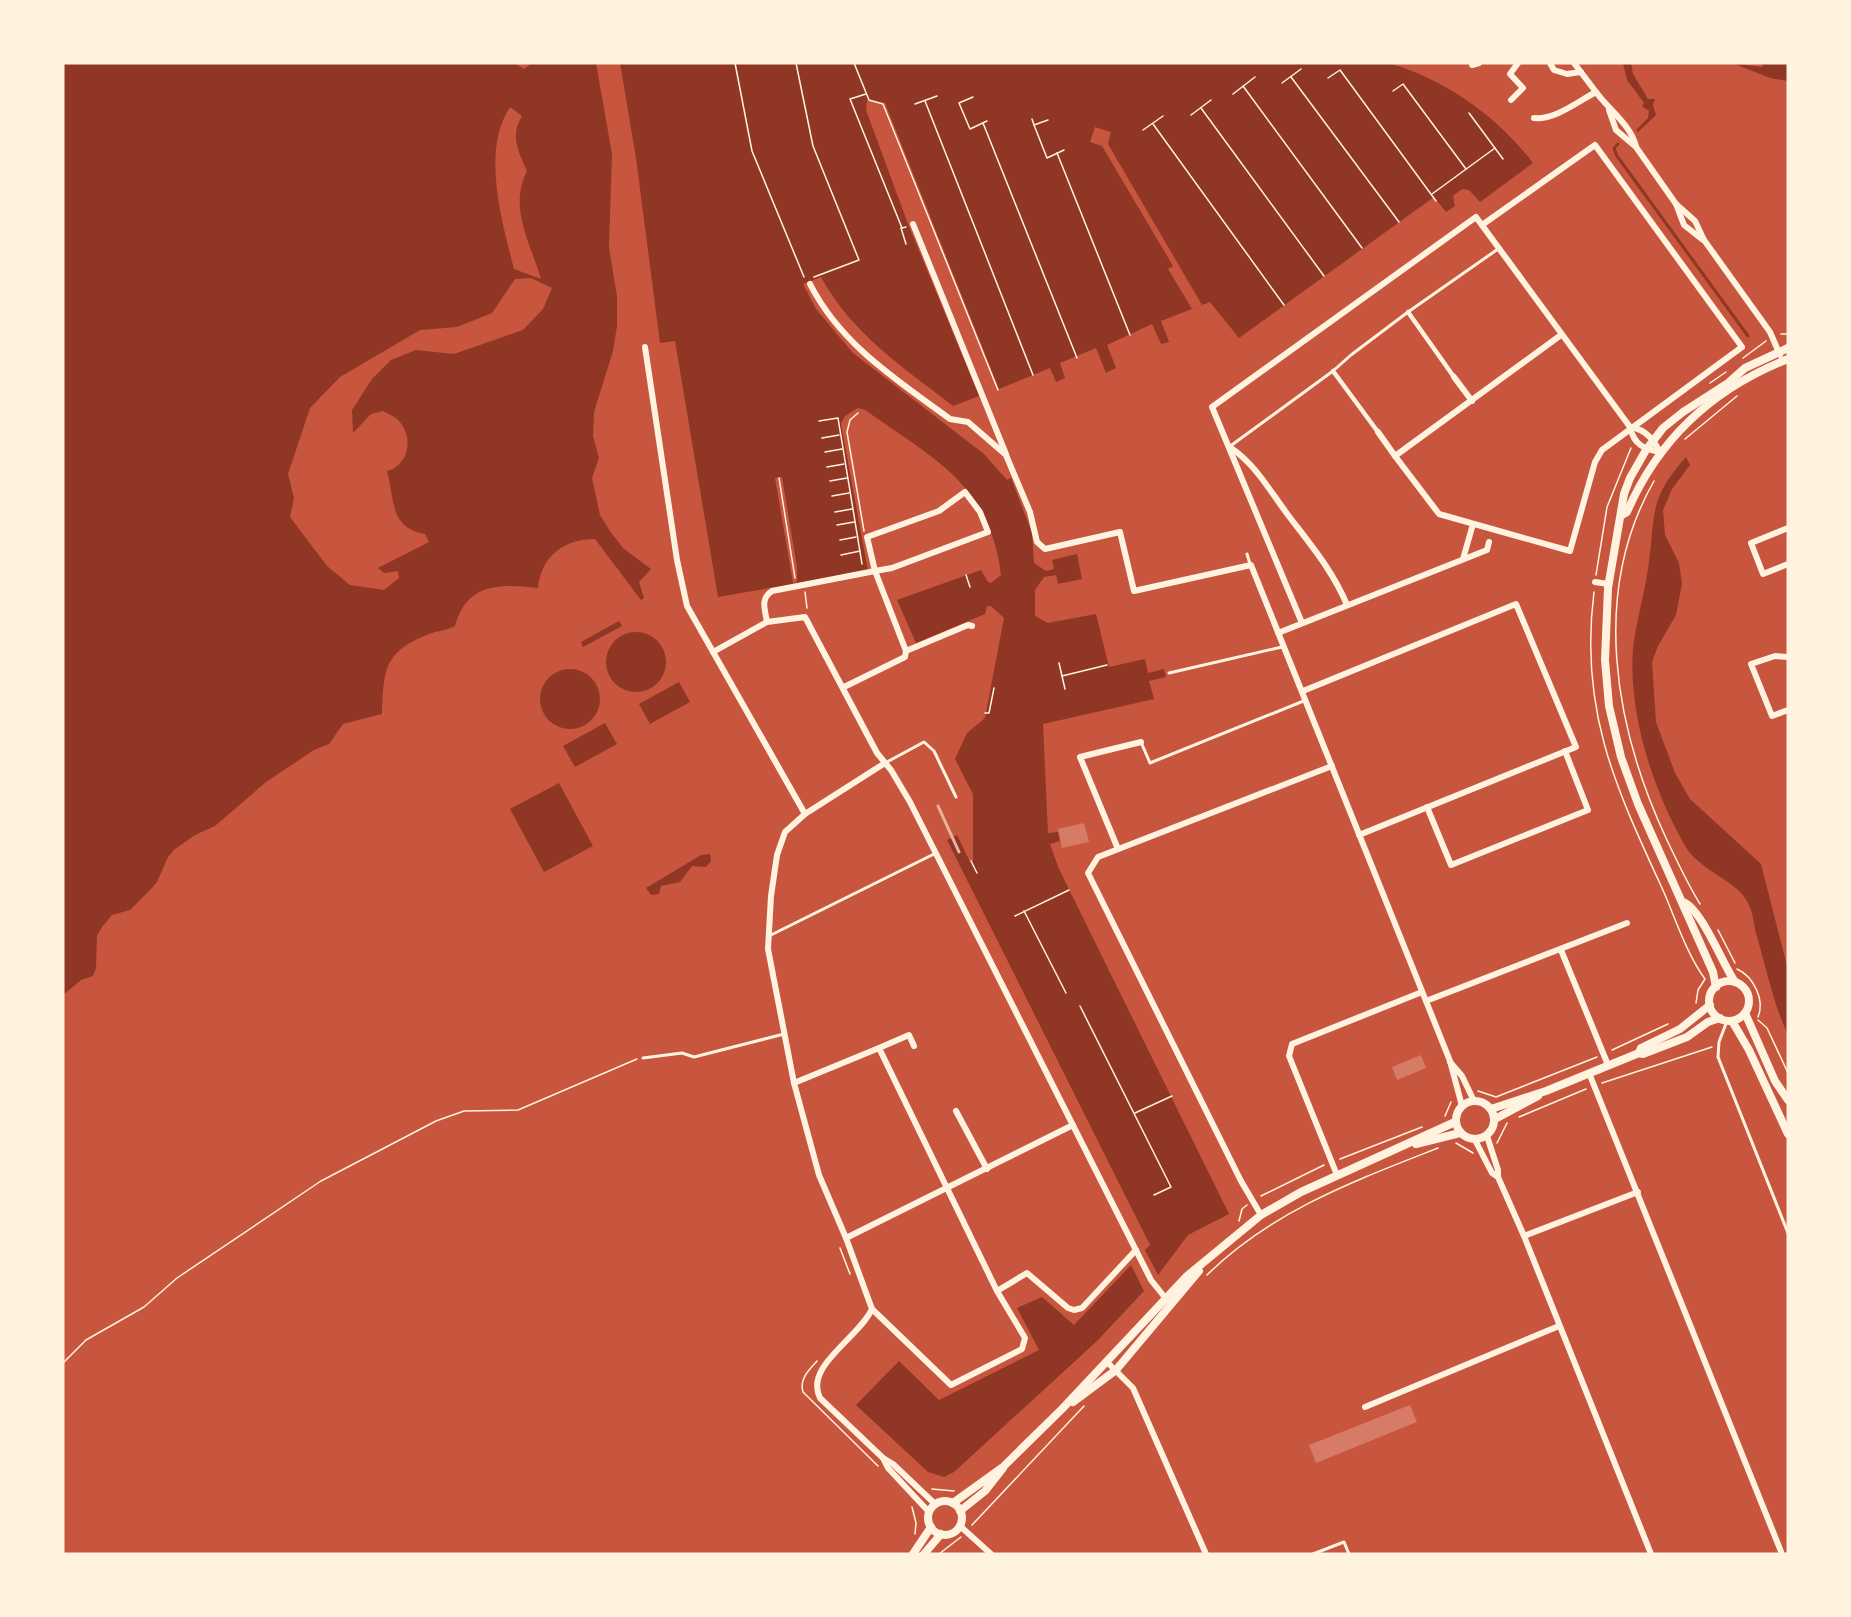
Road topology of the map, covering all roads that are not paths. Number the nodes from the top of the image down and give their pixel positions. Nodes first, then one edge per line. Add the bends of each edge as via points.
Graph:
1 (1518, 63) edge
2 (1550, 63) edge
3 (1574, 63) edge
4 (1581, 72) junction
5 (1596, 92) junction
6 (1511, 100) dead end
7 (1609, 110) junction
8 (1534, 118) dead end
9 (1636, 147) junction
10 (1677, 204) junction
11 (913, 224) road end
12 (1482, 225) junction
13 (1704, 240) junction
14 (1499, 249) junction
15 (810, 284) dead end
16 (1408, 312) junction
17 (1561, 335) junction
18 (645, 346) dead end
19 (1788, 348) edge
20 (1779, 351) junction
21 (1785, 360) edge
22 (1333, 371) junction
23 (1454, 376) joint
24 (1472, 401) junction
25 (1630, 427) junction
26 (1378, 432) joint
27 (1653, 439) junction
28 (1229, 447) junction
29 (1646, 450) junction
30 (1660, 452) junction
31 (1006, 455) junction
32 (1395, 456) junction
33 (1622, 515) junction
34 (1473, 524) junction
35 (1788, 528) edge
36 (1490, 542) dead end
37 (1247, 554) dead end
38 (1462, 559) junction
39 (1788, 564) edge
40 (1251, 565) junction
41 (875, 571) junction
42 (1595, 582) dead end
43 (1608, 584) junction
44 (1347, 605) junction
45 (767, 621) junction
46 (1302, 623) junction
47 (972, 626) dead end
48 (1278, 633) junction
49 (1284, 647) junction
50 (906, 651) junction
51 (713, 652) junction
52 (1788, 658) edge
53 (1169, 673) dead end
54 (844, 687) junction
55 (1303, 691) junction
56 (1306, 700) junction
57 (1788, 710) edge
58 (1141, 742) joint
59 (1565, 751) junction
60 (885, 763) junction
61 (1332, 766) junction
62 (956, 797) dead end
63 (1427, 807) junction
64 (805, 814) junction
65 (1359, 835) junction
66 (1118, 849) junction
67 (936, 853) junction
68 (1683, 902) junction
69 (1627, 923) dead end
70 (769, 936) junction
71 (1561, 950) junction
72 (1735, 982) junction
73 (1716, 987) junction
74 (1422, 992) junction
75 (1426, 1001) junction
76 (1710, 1005) junction
77 (1745, 1013) junction
78 (1726, 1020) junction
79 (786, 1034) junction
80 (914, 1046) dead end
81 (879, 1048) junction
82 (1639, 1053) junction
83 (643, 1058) road end
84 (1450, 1061) junction
85 (1608, 1065) junction
86 (1589, 1073) junction
87 (794, 1083) junction
88 (1546, 1091) junction
89 (1788, 1100) edge
90 (1474, 1101) junction
91 (1462, 1106) junction
92 (1491, 1109) junction
93 (956, 1111) dead end
94 (1495, 1119) junction
95 (1455, 1122) junction
96 (1073, 1125) junction
97 (1460, 1133) junction
98 (1788, 1134) edge
99 (1487, 1136) junction
100 (1475, 1140) junction
101 (1403, 1148) junction
102 (987, 1169) junction
103 (1337, 1175) junction
104 (1498, 1177) junction
105 (948, 1189) junction
106 (1638, 1192) junction
107 (1261, 1215) junction
108 (1788, 1233) edge
109 (1524, 1236) junction
110 (846, 1238) junction
111 (1136, 1250) junction
112 (1212, 1255) junction
113 (997, 1291) junction
114 (1166, 1298) junction
115 (1169, 1307) junction
116 (872, 1309) junction
117 (1559, 1326) junction
118 (1106, 1361) junction
119 (1116, 1370) junction
120 (1365, 1407) dead end
121 (1062, 1409) junction
122 (883, 1458) junction
123 (1003, 1467) junction
124 (953, 1503) junction
125 (935, 1504) junction
126 (960, 1511) junction
127 (929, 1512) junction
128 (931, 1527) junction
129 (963, 1529) junction
130 (941, 1534) junction
131 (913, 1554) edge
132 (924, 1554) edge
133 (991, 1554) edge
134 (1206, 1554) edge
135 (1313, 1554) edge
136 (1349, 1554) edge
137 (1651, 1554) edge
138 (1782, 1554) edge

1 - 6 street via 1510,74 1523,88
2 - 4 street via 1554,70 1567,74
3 - 4 street
4 - 5 street
5 - 7 street
5 - 8 street via 1555,116
7 - 9 street via 1624,124
7 - 9 street via 1616,130
9 - 10 street
10 - 13 street via 1693,218
10 - 13 street via 1684,225
11 - 31 street
12 - 14 street
12 - 25 street via 1590,147 1595,145 1602,152 1742,347
12 - 28 street via 1476,217 1212,407
13 - 20 street via 1767,327
14 - 16 lane
14 - 17 street
15 - 31 street via 822,308 858,350 950,419 968,422
16 - 22 lane
16 - 23 street
17 - 24 street
17 - 25 street
18 - 51 street via 680,575 687,606
19 - 20 street
20 - 21 street
20 - 27 street via 1745,368 1678,415
21 - 30 street via 1745,378 1711,400
22 - 26 street
22 - 28 lane
23 - 24 street
24 - 32 street
25 - 27 street via 1641,429
25 - 29 street via 1633,439
25 - 34 street via 1597,458 1570,551
26 - 32 street
27 - 29 street
27 - 30 street
28 - 44 street via 1246,458 1304,535 1338,584
28 - 46 street
29 - 30 street
29 - 33 street via 1630,478 1620,510
30 - 33 street
31 - 40 street via 1030,512 1037,542 1045,549 1120,532 1134,591
32 - 34 street via 1439,514
33 - 43 street
34 - 38 street
35 - 39 street via 1751,543 1763,574
36 - 38 street via 1487,550
37 - 40 lane
38 - 44 street
40 - 48 street
41 - 41 street via 867,537 939,510 965,492 980,512 988,532
41 - 45 street via 766,595 763,602
41 - 50 street
42 - 43 street
43 - 68 street via 1605,660 1614,729 1632,791
44 - 46 street
45 - 51 street
45 - 54 street via 805,617
46 - 48 street
47 - 50 street
48 - 49 street
49 - 53 lane
49 - 55 street
50 - 54 street via 905,657
51 - 64 street
52 - 57 street via 1775,656 1751,664 1772,716
54 - 60 street
55 - 56 street
55 - 59 street via 1516,604 1576,747
56 - 58 lane via 1150,763
56 - 61 street
58 - 66 street via 1080,758
59 - 63 street
59 - 63 street via 1588,810 1451,865
60 - 62 lane via 924,742 934,751
60 - 64 street
60 - 67 street
61 - 65 street
61 - 66 street
63 - 65 street
64 - 70 street via 785,832 777,855
65 - 74 street
66 - 107 street via 1095,859 1088,873
67 - 70 lane
67 - 96 street
68 - 72 street via 1688,903 1706,929
68 - 73 street
69 - 71 street
70 - 79 street via 768,949
71 - 75 street
71 - 85 street
72 - 73 street
72 - 77 street via 1748,995
73 - 76 street
74 - 75 street
74 - 103 street via 1292,1044 1289,1056
75 - 84 street
76 - 78 street
76 - 82 street via 1680,1029 1641,1048
77 - 78 street
77 - 89 street via 1775,1082
78 - 82 street
78 - 98 street via 1749,1050
78 - 108 lane via 1718,1057
79 - 83 lane via 694,1057 682,1053
79 - 87 street
80 - 81 street via 909,1035
81 - 87 street
81 - 105 street
82 - 85 street
84 - 90 street
84 - 91 street
85 - 86 street
86 - 88 street
86 - 106 street
87 - 110 street via 819,1175
88 - 92 street
88 - 94 street
90 - 91 street
90 - 92 street
91 - 95 street
92 - 94 street
93 - 102 street
94 - 99 street
95 - 97 street
95 - 101 street
96 - 102 street
96 - 111 street
97 - 100 street
97 - 101 street
99 - 100 street
99 - 104 street
100 - 104 street
101 - 103 street
102 - 105 street
103 - 107 street
104 - 109 street
105 - 110 street
105 - 113 street
106 - 109 street
106 - 138 street
107 - 112 street
109 - 117 street
110 - 116 street
111 - 113 street via 1082,1308 1068,1308 1028,1273
111 - 114 street via 1151,1280
112 - 114 street
112 - 115 street
113 - 116 street via 1026,1338 1025,1345 951,1385
114 - 115 street
114 - 118 street
115 - 119 street
116 - 122 street via 867,1321 823,1367 814,1388
117 - 120 street
117 - 137 street
118 - 119 street
118 - 121 street
119 - 121 street
119 - 134 street via 1134,1388
121 - 123 street
122 - 125 street
122 - 127 street
123 - 124 street
123 - 126 street via 985,1491
124 - 125 street
124 - 126 street
125 - 127 street
126 - 129 street
127 - 128 street
128 - 130 street
128 - 131 street
129 - 130 street
129 - 133 street
130 - 132 street
135 - 136 lane via 1344,1542

